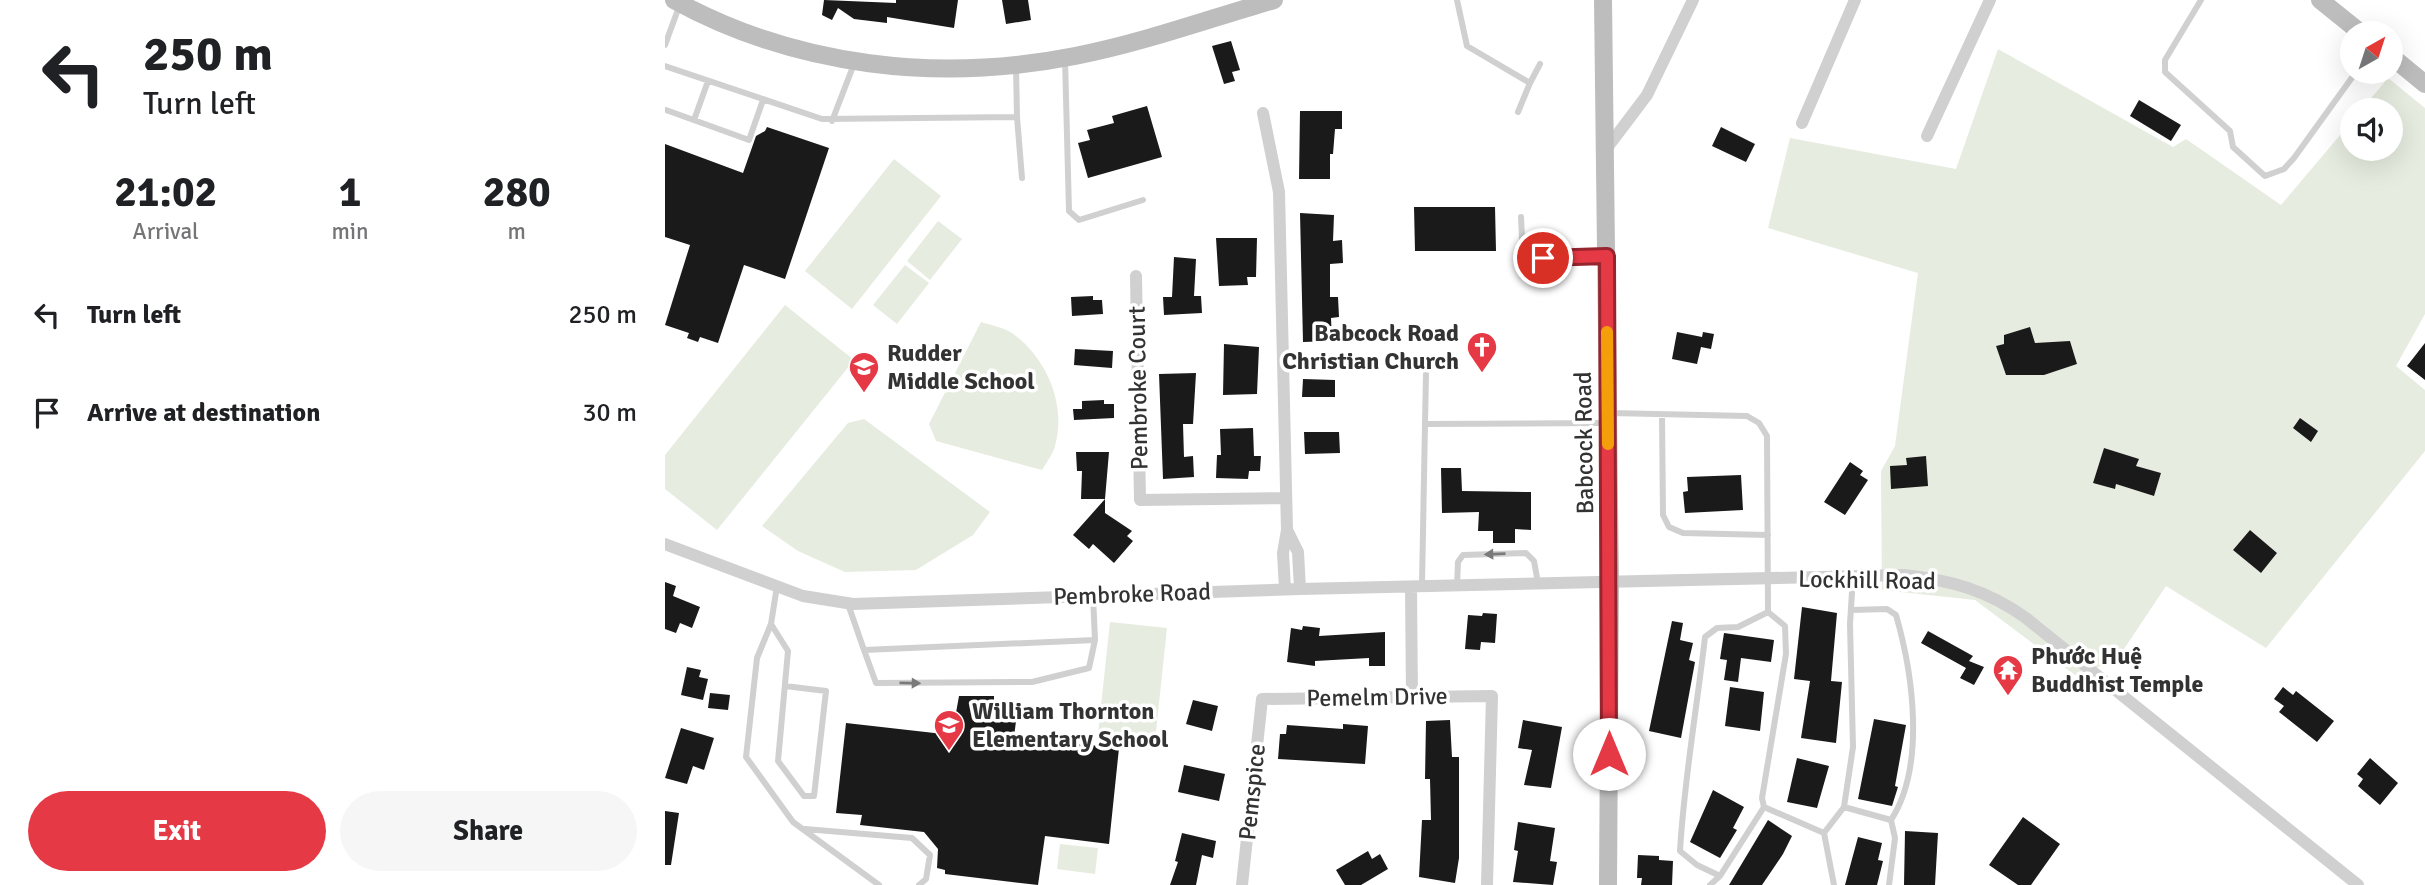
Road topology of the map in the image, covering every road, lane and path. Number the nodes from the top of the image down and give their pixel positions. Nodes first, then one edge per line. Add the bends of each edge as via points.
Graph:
1 (1274, 0) edge
2 (1457, 0) edge
3 (1603, 0) edge
4 (1693, 0) edge
5 (1855, 0) edge
6 (1990, 0) edge
7 (2201, 0) edge
8 (2320, 0) edge
9 (677, 2) edge
10 (2346, 21) edge
11 (665, 45) edge
12 (1065, 58) junction
13 (855, 62) junction
14 (1540, 64) dead end
15 (1016, 65) junction
16 (2403, 65) edge
17 (665, 66) edge
18 (2423, 79) edge
19 (708, 81) junction
20 (1531, 83) junction
21 (2347, 84) edge
22 (763, 100) junction
23 (666, 110) edge
24 (1518, 112) dead end
25 (1263, 113) dead end
26 (1017, 117) junction
27 (694, 120) junction
28 (832, 121) junction
29 (1802, 123) dead end
30 (1927, 136) dead end
31 (1604, 152) junction
32 (1022, 178) dead end
33 (1143, 200) dead end
34 (1521, 217) dead end
35 (1607, 256) junction
36 (1136, 276) dead end
37 (1426, 374) dead end
38 (1662, 415) junction
39 (1608, 419) junction
40 (1425, 424) junction
41 (1285, 498) junction
42 (1287, 530) junction
43 (1768, 535) junction
44 (665, 544) edge
45 (1853, 576) junction
46 (1769, 579) junction
47 (1538, 583) junction
48 (1610, 583) junction
49 (777, 586) junction
50 (1457, 586) junction
51 (1417, 587) junction
52 (1285, 589) junction
53 (1300, 589) junction
54 (1093, 596) junction
55 (848, 604) junction
56 (1850, 610) junction
57 (1768, 612) junction
58 (771, 624) junction
59 (1095, 640) junction
60 (864, 650) junction
61 (785, 686) junction
62 (1412, 697) junction
63 (1262, 699) joint
64 (1764, 807) junction
65 (1844, 807) junction
66 (1891, 820) junction
67 (803, 829) junction
68 (1824, 833) junction
69 (1720, 876) junction
70 (879, 885) edge
71 (919, 885) edge
72 (1241, 885) edge
73 (1487, 885) edge
74 (1608, 885) edge
75 (1710, 885) edge
76 (1834, 885) edge
77 (1889, 885) edge
78 (2358, 885) edge

1 - 12 main road
2 - 20 lane via 1467,46
3 - 31 main road, Babcock Road
4 - 31 street via 1647,95
5 - 29 street
6 - 30 street
7 - 21 lane via 2165,60 2165,72 2230,131 2233,147 2265,176 2284,169 2294,158
8 - 10 main road
9 - 11 lane
9 - 13 main road via 766,40
12 - 15 main road
12 - 33 lane via 1069,211 1079,220
13 - 15 main road via 956,70
13 - 28 lane
14 - 20 lane
15 - 26 lane
16 - 18 main road
17 - 19 lane
19 - 22 lane
19 - 27 lane
20 - 24 lane
22 - 27 lane via 749,140
22 - 28 lane
23 - 27 lane
25 - 41 street via 1279,192
26 - 28 lane
26 - 32 lane
31 - 35 main road, Babcock Road
34 - 35 lane via 1523,259
35 - 39 main road, Babcock Road
36 - 41 street, Pembroke Court via 1140,500
37 - 40 lane
38 - 39 lane
38 - 43 lane via 1747,416 1759,423 1767,436
38 - 43 lane via 1663,514 1669,527 1683,533
39 - 40 lane
39 - 48 main road, Babcock Road
40 - 51 lane
41 - 42 street
42 - 52 street
42 - 53 street via 1298,552
43 - 46 lane
44 - 49 street, Pembroke Road
45 - 46 street, Lockhill Road
45 - 56 lane
45 - 78 street, Lockhill Road via 1904,575 1959,583 2012,608
46 - 48 street, Lockhill Road
46 - 57 lane
47 - 48 street, Pembroke Road
47 - 50 street, Pembroke Road
47 -> 50 lane via 1534,561 1527,553 1463,555 1458,562
48 - 74 main road, Babcock Road
49 - 55 street, Pembroke Road via 825,602
49 - 58 lane
50 - 51 street, Pembroke Road
51 - 53 street, Pembroke Road
51 - 62 street
52 - 53 street, Pembroke Road
52 - 54 street, Pembroke Road
54 - 55 street, Pembroke Road
54 - 59 lane
55 - 60 lane
56 - 65 lane via 1853,747
56 - 66 lane via 1887,609 1896,615 1903,638 1914,738 1901,805
57 - 64 lane via 1785,626 1786,654
57 - 69 lane via 1738,627 1717,628 1705,637 1680,851
58 - 61 lane via 788,651
58 - 67 lane via 757,658 746,757
59 - 60 lane
60 -> 59 lane via 876,683 996,684 1033,682 1089,668
61 - 61 lane via 778,761 804,796 814,796 826,691
62 - 63 street, Pemelm Drive
62 - 73 street, Pemelm Drive via 1492,696
63 - 72 street, Pemspice
64 - 68 lane
64 - 69 lane
65 - 66 lane
65 - 68 lane
66 - 77 lane via 1895,838
67 - 70 lane
67 - 71 lane via 912,838 930,855 926,879
68 - 76 lane
69 - 75 lane

